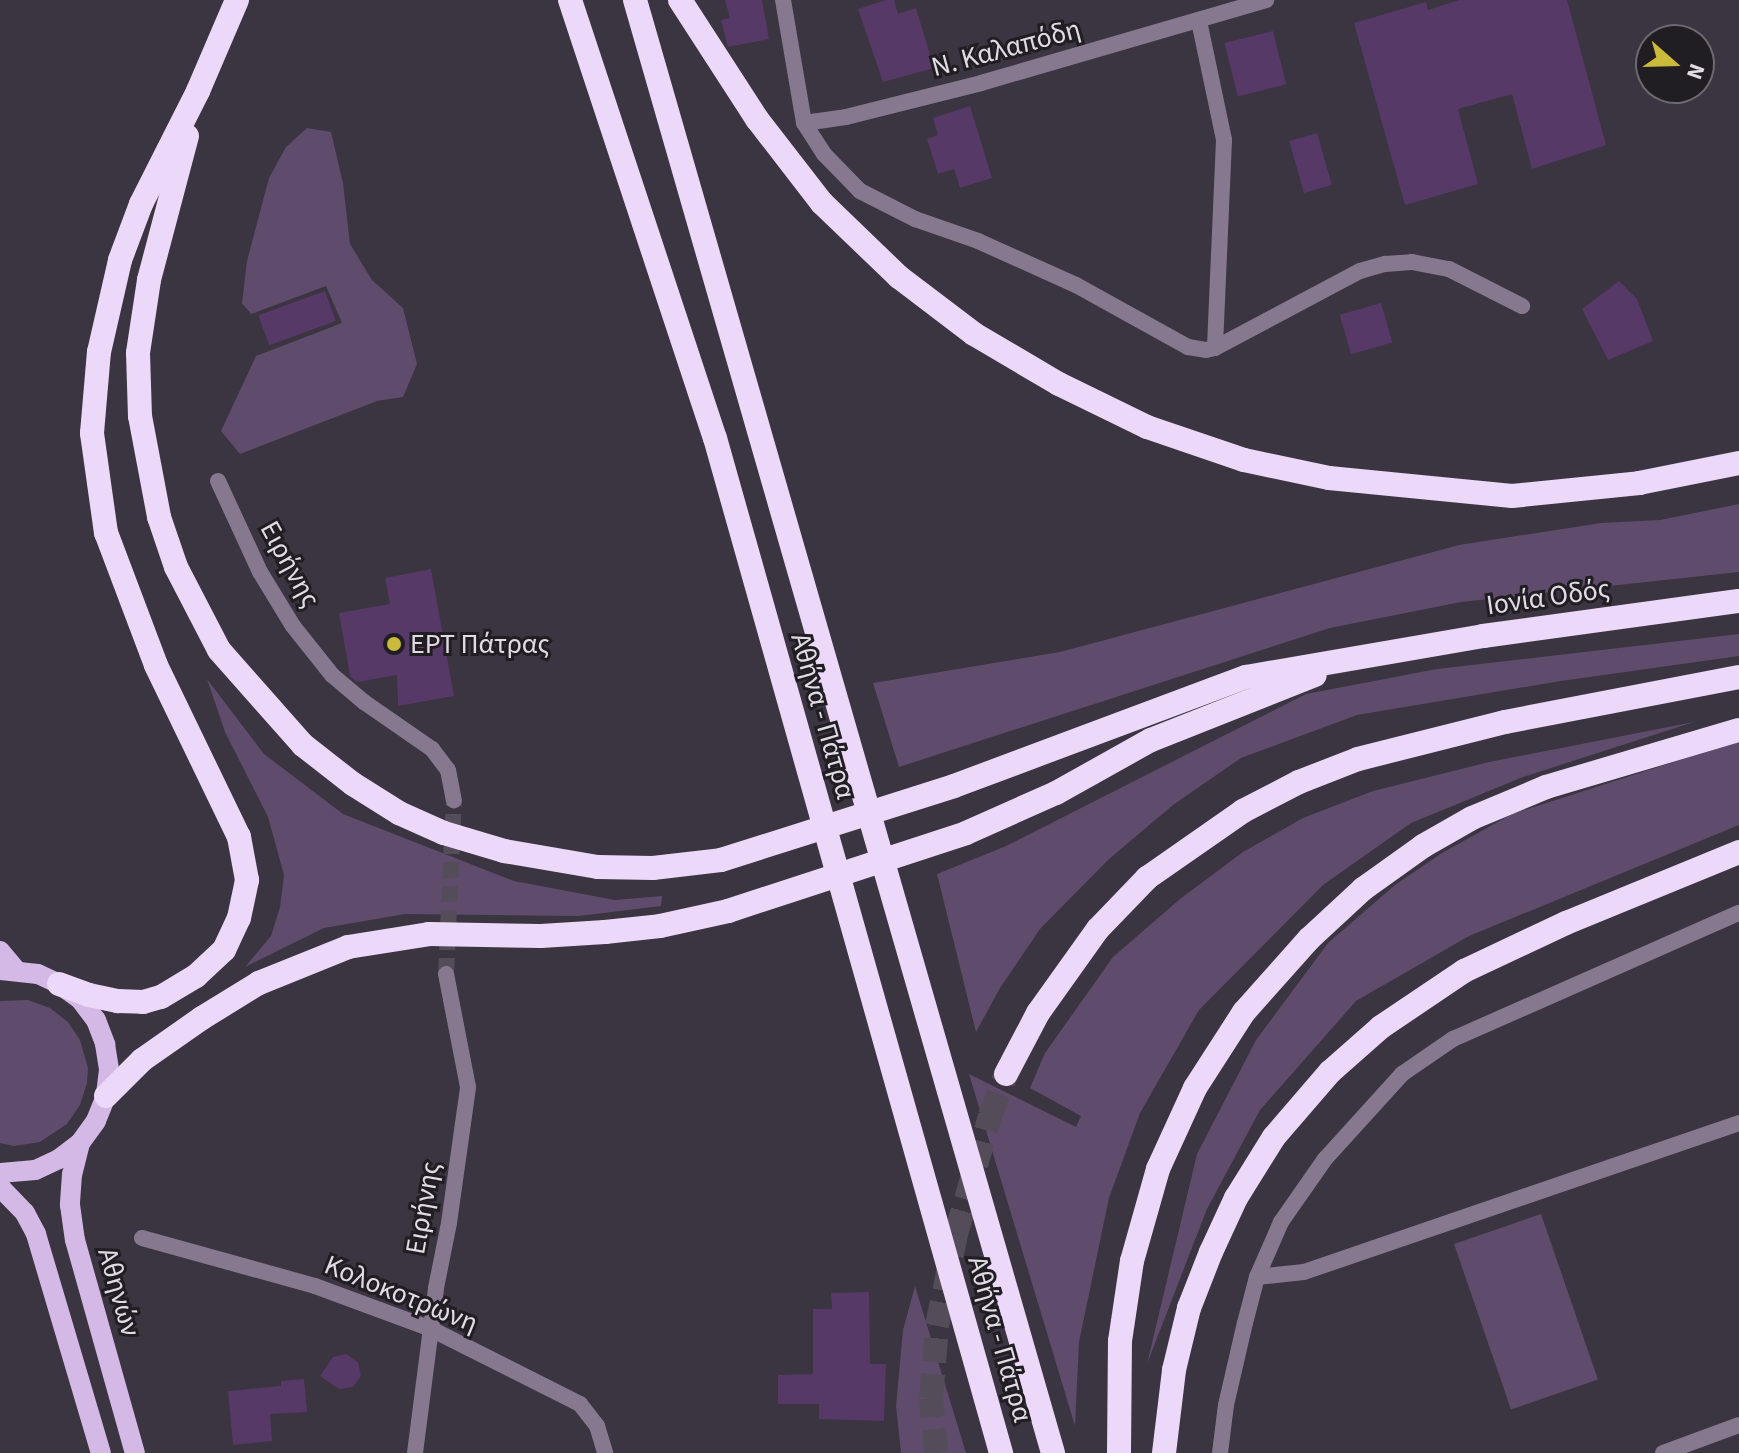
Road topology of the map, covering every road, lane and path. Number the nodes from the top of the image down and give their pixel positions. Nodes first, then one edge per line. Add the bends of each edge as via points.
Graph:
1 (237, 0) edge
2 (570, 0) edge
3 (635, 0) edge
4 (680, 0) edge
5 (783, 0) edge
6 (1265, 0) edge
7 (1199, 21) junction
8 (198, 91) junction
9 (804, 123) junction
10 (1522, 306) dead end
11 (1215, 348) junction
12 (1739, 463) edge
13 (218, 481) dead end
14 (1739, 601) edge
15 (1365, 655) junction
16 (1739, 677) edge
17 (1739, 730) edge
18 (454, 800) tunnel mouth
19 (1739, 852) edge
20 (1739, 913) edge
21 (0, 951) edge
22 (8, 970) edge
23 (446, 974) tunnel mouth
24 (59, 984) junction
25 (1006, 1074) tunnel mouth
26 (106, 1096) junction
27 (1739, 1123) edge
28 (80, 1143) junction
29 (0, 1173) edge
30 (0, 1187) edge
31 (142, 1238) dead end
32 (1257, 1277) junction
33 (431, 1329) junction
34 (1739, 1425) edge
35 (101, 1453) edge
36 (135, 1453) edge
37 (415, 1453) edge
38 (605, 1453) edge
39 (1001, 1453) edge
40 (1053, 1453) edge
41 (1119, 1453) edge
42 (1164, 1453) edge
43 (1220, 1453) edge
44 (1663, 1453) edge

1 - 8 highway
2 - 39 highway, Αθήνα - Πάτρα via 715,438
3 - 40 highway, Αθήνα - Πάτρα
4 - 12 highway via 757,119 822,203 899,277 974,334 1147,427 1244,460 1329,478 1512,496 1639,483
5 - 9 street
6 - 7 street, Ν. Καλαπόδη
7 - 9 street, Ν. Καλαπόδη via 981,83
7 - 11 street via 1224,140
8 - 15 highway, bridge via 149,280 138,353 140,416 159,517 176,567 219,650 303,745 399,813 444,833 528,857 653,868 721,860 954,786 1246,677
8 - 24 highway via 141,204 120,260 99,352 92,433 106,533 120,574 156,665 239,837 247,880 239,918 224,950 196,976 161,997 118,1001
9 - 11 street via 846,178 873,200 1038,267 1175,342 1198,350
10 - 11 street via 1449,269 1412,262 1385,264 1352,274
13 - 18 street, Ειρήνης via 260,572 293,626 332,675 432,749 448,770
14 - 15 highway, Ιονία Οδός
15 - 26 highway, bridge via 1151,740 1056,793 966,833 728,911 605,932 429,934 348,947 259,983 202,1018 142,1060
16 - 25 highway via 1505,722 1371,756 1299,782 1243,811 1147,878 1098,929 1038,1013
17 - 41 highway via 1546,787 1460,825 1363,889 1309,939 1244,1012 1195,1088 1154,1182 1132,1261 1120,1341
19 - 42 highway via 1464,971 1381,1027 1330,1072 1274,1137 1236,1198 1211,1252 1189,1308 1174,1370
20 - 32 street via 1453,1039 1402,1074 1325,1159 1281,1222
21 - 22 main road, Αθηνών
22 - 24 main road, Αθηνών
23 - 33 street, Ειρήνης via 468,1087
24 - 26 main road, Αθηνών via 80,999 101,1032 109,1070
26 - 28 main road, Αθηνών
27 - 32 street via 1304,1272
28 - 29 main road, Αθηνών via 35,1170
28 - 36 main road, Αθηνών via 70,1205 75,1240
30 - 35 main road via 25,1213 36,1234
31 - 33 street, Κολοκοτρώνη via 315,1286
32 - 43 street via 1226,1405
33 - 37 street, Ειρήνης
33 - 38 street, Κολοκοτρώνη via 580,1404 597,1426
34 - 44 street

